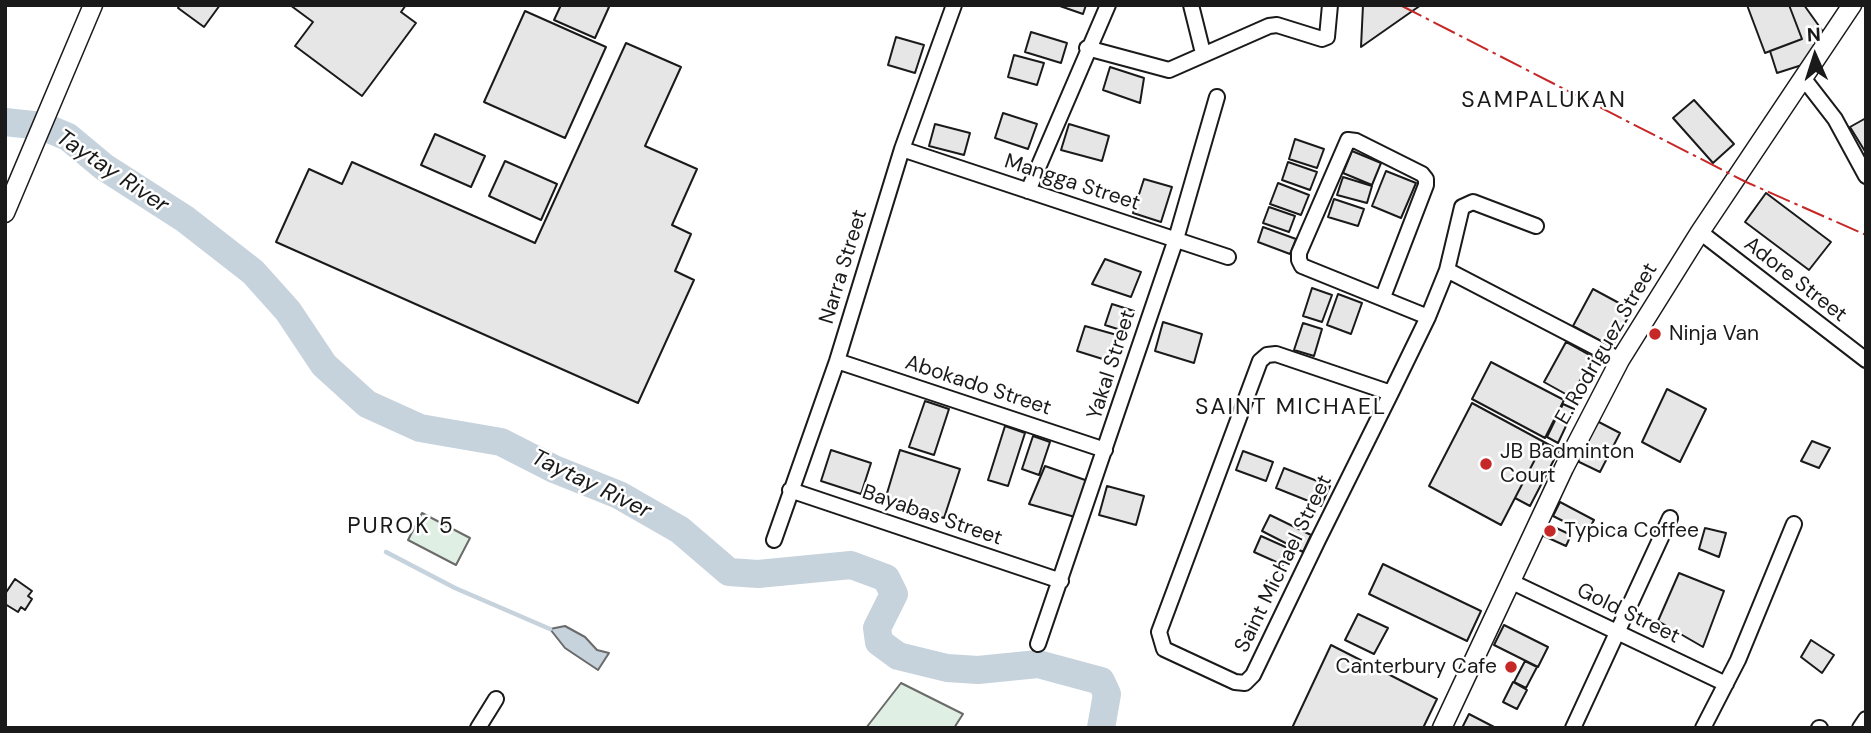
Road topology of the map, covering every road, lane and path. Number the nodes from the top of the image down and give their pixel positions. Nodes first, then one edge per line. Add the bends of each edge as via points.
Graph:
1 (93, 5) edge
2 (954, 5) edge
3 (1108, 5) edge
4 (1191, 5) edge
5 (1330, 5) edge
6 (1852, 5) edge
7 (1087, 48) junction
8 (1203, 53) junction
9 (1804, 79) junction
10 (1217, 97) dead end
11 (902, 149) junction
12 (1866, 176) edge
13 (1028, 191) junction
14 (5, 213) edge
15 (1536, 226) dead end
16 (1700, 232) junction
17 (1175, 239) junction
18 (1228, 257) dead end
19 (1447, 270) junction
20 (1382, 297) junction
21 (1428, 317) junction
22 (1620, 360) junction
23 (1866, 360) edge
24 (837, 361) junction
25 (1391, 393) junction
26 (1105, 450) junction
27 (790, 491) junction
28 (1670, 518) dead end
29 (1794, 524) dead end
30 (774, 540) dead end
31 (1061, 582) junction
32 (1512, 582) junction
33 (1618, 632) junction
34 (1038, 643) dead end
35 (1726, 684) junction
36 (496, 699) dead end
37 (1866, 719) edge
38 (478, 728) edge
39 (1441, 728) edge
40 (1573, 728) edge
41 (1703, 728) edge
42 (1860, 728) edge

1 - 14 street
2 - 11 street, Narra Street
3 - 7 street
4 - 8 street
5 - 8 street via 1327,37 1322,39 1277,25
6 - 9 street, E. Rodriguez Street
7 - 8 street via 1164,71
7 - 13 street
9 - 12 street via 1835,118
9 - 16 street, E. Rodriguez Street
10 - 17 street, Yakal Street
11 - 13 street, Mangga Street
11 - 24 street, Narra Street
13 - 17 street, Mangga Street
15 - 19 street, Saint Michael Street via 1466,202
16 - 22 street, E. Rodriguez Street
16 - 23 street, Adore Street
17 - 18 street, Mangga Street
17 - 26 street, Yakal Street
19 - 21 street, Saint Michael Street
19 - 22 street
20 - 20 street via 1302,266 1299,260 1348,140 1426,179
20 - 21 street
21 - 25 street, Saint Michael Street
22 - 32 street, E. Rodriguez Street
24 - 26 street, Abokado Street
24 - 27 street, Narra Street
25 - 25 street, Saint Michael Street via 1253,675 1245,683 1235,682 1164,649 1159,632 1260,360 1276,354
26 - 31 street, Yakal Street
27 - 30 street, Narra Street
27 - 31 street, Bayabas Street
28 - 33 street
29 - 35 street
31 - 34 street, Yakal Street
32 - 33 street, Gold Street
32 - 39 street, E. Rodriguez Street
33 - 35 street, Gold Street
33 - 40 street
35 - 41 street
36 - 38 street
37 - 42 street

